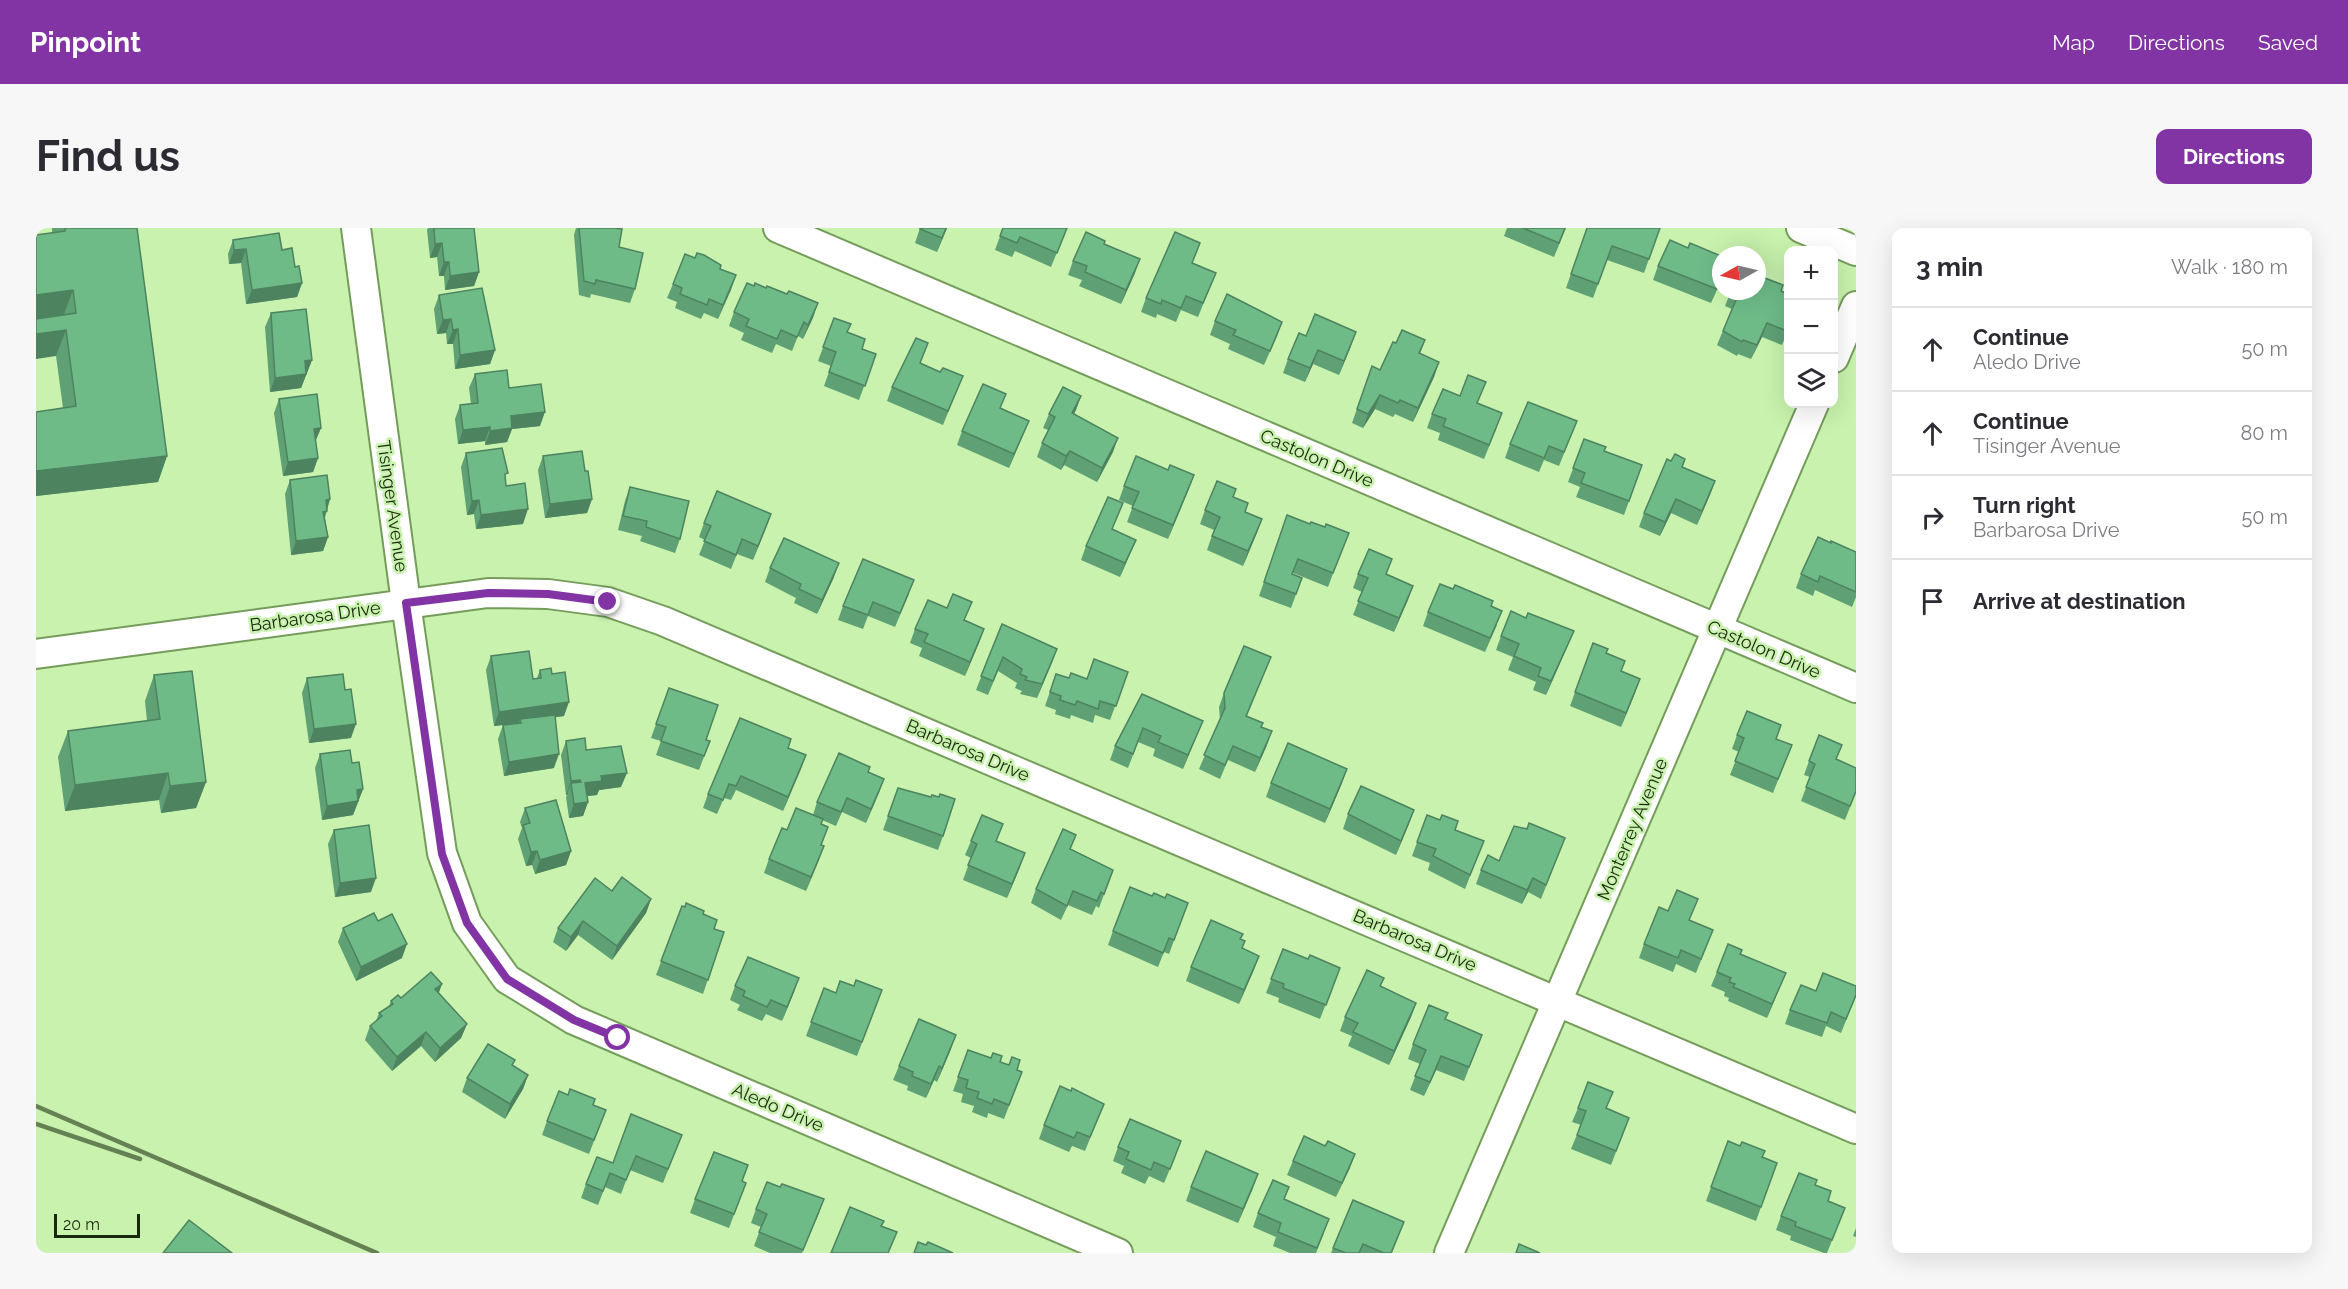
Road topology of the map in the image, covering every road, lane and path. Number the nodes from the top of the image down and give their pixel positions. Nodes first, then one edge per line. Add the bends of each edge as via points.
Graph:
1 (356, 228) edge
2 (778, 228) edge
3 (1801, 228) edge
4 (1856, 251) edge
5 (1856, 306) edge
6 (1835, 354) edge
7 (1812, 408) edge
8 (406, 603) junction
9 (1718, 628) junction
10 (36, 654) edge
11 (1856, 688) edge
12 (467, 923) joint
13 (1559, 1001) junction
14 (1856, 1129) edge
15 (1118, 1253) edge
16 (1449, 1253) edge

1 - 8 street, Tisinger Avenue
2 - 9 street, Castolon Drive
3 - 4 street
5 - 6 street
7 - 9 street, Monterrey Avenue
8 - 10 street, Barbarosa Drive
8 - 12 street, Tisinger Avenue via 442,854
8 - 13 street, Barbarosa Drive via 488,593 548,594 608,602 663,621
9 - 11 street, Castolon Drive
9 - 13 street, Monterrey Avenue
12 - 15 street, Aledo Drive via 507,979 574,1020
13 - 14 street, Barbarosa Drive
13 - 16 street, Monterrey Avenue

